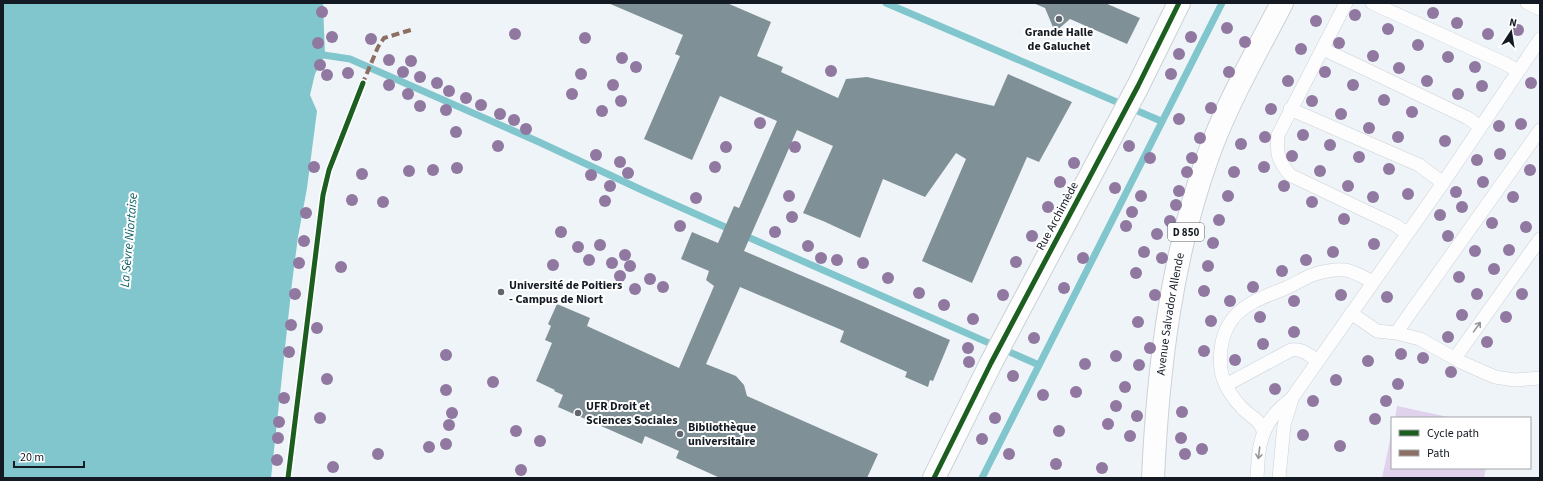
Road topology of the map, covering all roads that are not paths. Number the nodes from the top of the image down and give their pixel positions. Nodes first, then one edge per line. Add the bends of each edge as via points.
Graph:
1 (1179, 3) edge
2 (1282, 3) edge
3 (1346, 3) edge
4 (1372, 3) edge
5 (1527, 3) edge
6 (1540, 9) edge
7 (1540, 39) edge
8 (1323, 49) junction
9 (1518, 71) junction
10 (1290, 109) junction
11 (1480, 127) junction
12 (1540, 130) edge
13 (1443, 182) junction
14 (1407, 233) junction
15 (1540, 239) edge
16 (1373, 282) junction
17 (1351, 313) junction
18 (1396, 334) junction
19 (1455, 358) junction
20 (1318, 361) junction
21 (1540, 378) edge
22 (1226, 385) junction
23 (1292, 398) junction
24 (1263, 430) junction
25 (934, 478) edge
26 (1153, 478) edge
27 (1257, 478) edge
28 (1280, 478) edge

1 - 25 street, Rue Archimède via 1138,86 990,363
2 - 26 street, Avenue Salvador Allende / D 850 via 1226,112 1208,155 1194,202 1166,328 1159,385
3 - 8 lane
4 - 9 lane
5 - 6 lane
7 - 9 lane
8 - 10 lane
8 - 11 lane via 1468,118
9 - 11 lane
10 - 13 lane via 1419,165
10 - 14 lane via 1278,135 1277,150 1280,163 1290,175
11 - 13 lane
12 - 18 lane
13 - 14 lane
14 - 16 lane
19 -> 15 lane
16 - 17 lane
16 - 22 lane via 1347,270 1330,270 1315,274 1246,306 1235,316 1222,342 1221,372
17 - 18 lane via 1377,331
17 - 20 lane
18 - 19 lane via 1420,339
19 - 21 lane via 1495,377 1515,380
20 - 22 lane via 1303,351 1291,350
20 - 23 lane
22 - 24 lane via 1234,399 1259,421
23 - 24 lane
23 - 28 lane via 1284,425
24 -> 27 lane

